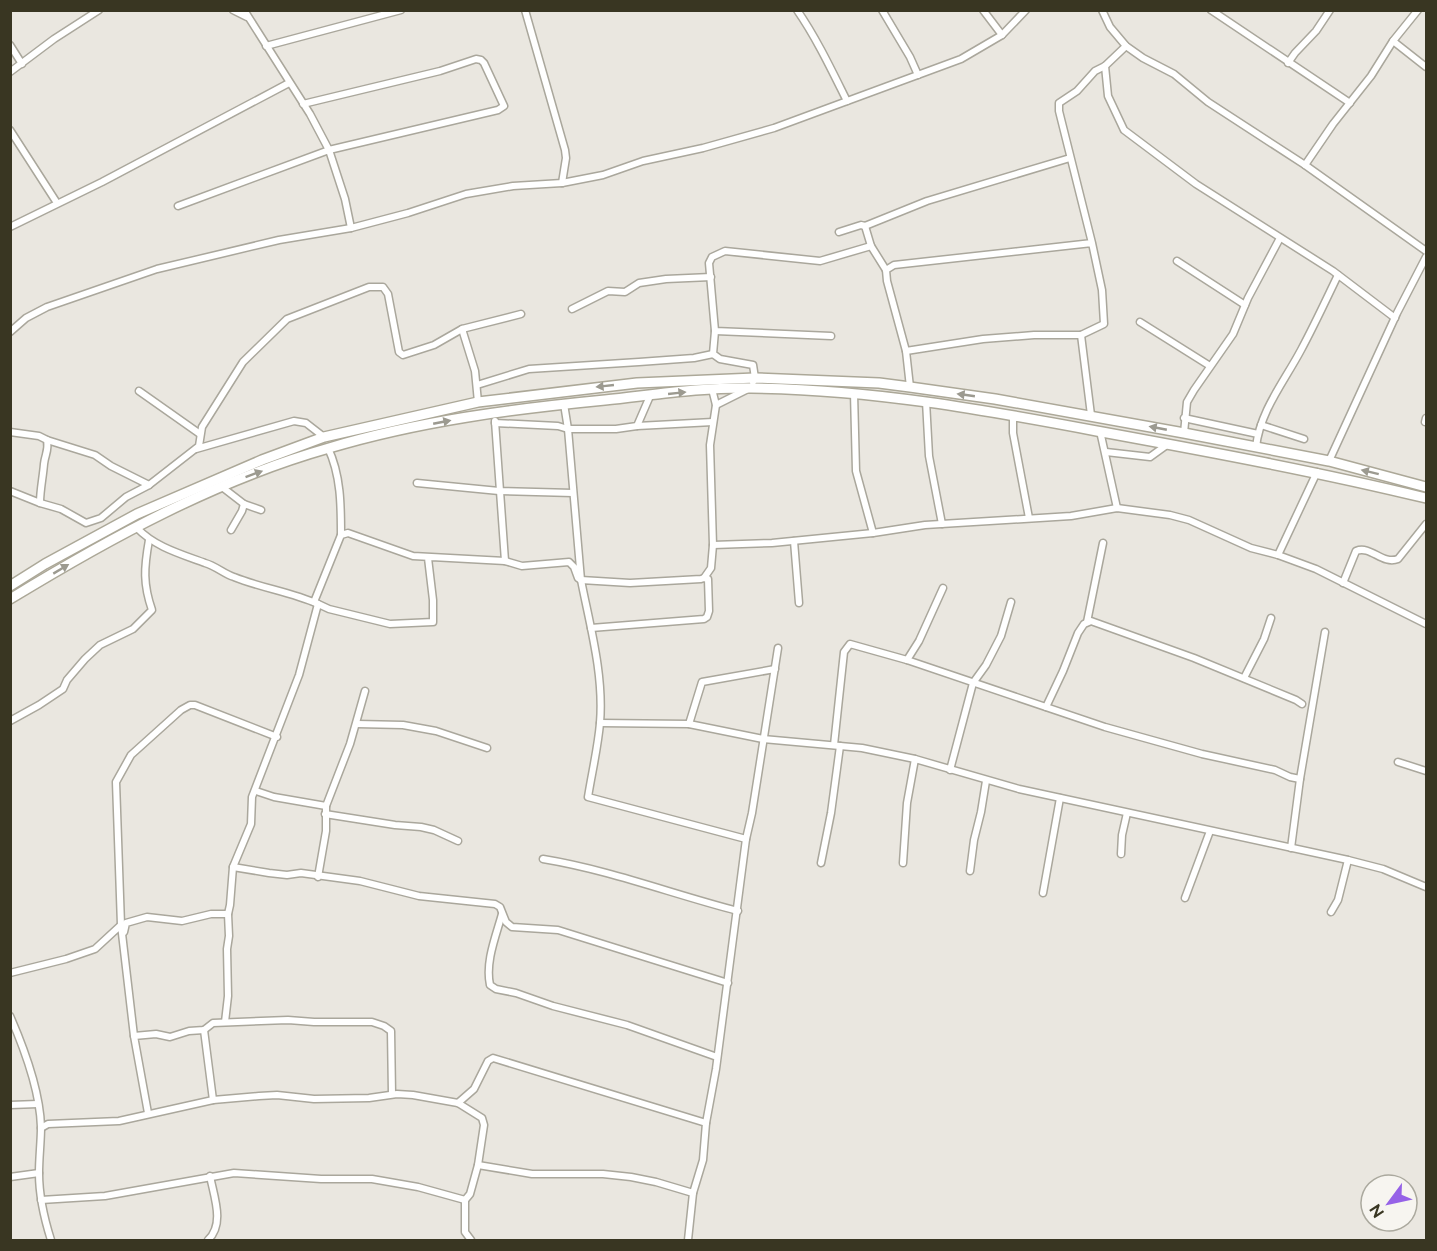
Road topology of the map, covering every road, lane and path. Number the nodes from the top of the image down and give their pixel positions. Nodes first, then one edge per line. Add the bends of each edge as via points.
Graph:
1 (99, 10) edge
2 (233, 10) edge
3 (401, 10) edge
4 (525, 10) edge
5 (797, 10) edge
6 (882, 10) edge
7 (983, 10) edge
8 (1026, 10) edge
9 (1102, 10) edge
10 (1210, 10) edge
11 (1330, 10) edge
12 (1418, 10) edge
13 (246, 14) edge
14 (1002, 34) junction
15 (1393, 41) junction
16 (10, 45) edge
17 (266, 46) junction
18 (1126, 46) junction
19 (1288, 63) junction
20 (22, 64) junction
21 (1105, 66) junction
22 (1426, 68) edge
23 (10, 72) edge
24 (918, 75) junction
25 (290, 83) junction
26 (847, 101) junction
27 (1350, 103) junction
28 (303, 104) junction
29 (10, 130) edge
30 (329, 150) junction
31 (1070, 158) junction
32 (1305, 165) junction
33 (562, 183) junction
34 (57, 203) junction
35 (178, 206) dead end
36 (865, 226) junction
37 (10, 227) edge
38 (351, 228) junction
39 (839, 232) dead end
40 (1280, 238) junction
41 (1092, 243) junction
42 (871, 246) junction
43 (1426, 251) edge
44 (1426, 257) edge
45 (1177, 261) dead end
46 (886, 270) junction
47 (1338, 275) junction
48 (711, 277) junction
49 (1245, 305) junction
50 (572, 309) dead end
51 (521, 314) dead end
52 (1395, 318) junction
53 (1140, 322) dead end
54 (462, 329) junction
55 (715, 331) junction
56 (10, 332) edge
57 (1081, 335) junction
58 (831, 336) dead end
59 (906, 351) junction
60 (713, 354) junction
61 (1210, 366) junction
62 (755, 378) junction
63 (477, 384) junction
64 (910, 387) junction
65 (751, 388) junction
66 (712, 389) junction
67 (140, 391) dead end
68 (854, 393) junction
69 (650, 396) junction
70 (926, 401) junction
71 (478, 402) junction
72 (564, 404) junction
73 (716, 405) junction
74 (495, 412) junction
75 (1012, 415) junction
76 (1091, 416) junction
77 (1184, 418) junction
78 (713, 422) junction
79 (495, 423) junction
80 (1261, 425) junction
81 (637, 426) junction
82 (568, 429) junction
83 (1100, 431) junction
84 (10, 432) edge
85 (1184, 433) junction
86 (200, 434) junction
87 (1258, 434) junction
88 (324, 437) junction
89 (1304, 439) dead end
90 (47, 440) junction
91 (1168, 444) junction
92 (1256, 447) junction
93 (196, 448) junction
94 (328, 448) junction
95 (1106, 453) junction
96 (1329, 461) junction
97 (1317, 472) junction
98 (417, 483) dead end
99 (149, 485) junction
100 (222, 487) junction
101 (1426, 487) edge
102 (10, 490) edge
103 (499, 491) junction
104 (573, 493) junction
105 (1426, 498) edge
106 (40, 503) junction
107 (244, 504) junction
108 (1117, 508) junction
109 (261, 510) dead end
110 (1029, 518) junction
111 (942, 524) junction
112 (1426, 524) edge
113 (136, 528) junction
114 (231, 530) dead end
115 (873, 533) junction
116 (341, 535) junction
117 (148, 540) junction
118 (794, 541) junction
119 (1103, 543) dead end
120 (713, 545) junction
121 (1278, 555) junction
122 (428, 558) junction
123 (505, 561) junction
124 (704, 578) junction
125 (581, 580) junction
126 (1343, 583) junction
127 (10, 586) edge
128 (943, 588) dead end
129 (10, 599) edge
130 (314, 602) junction
131 (1011, 602) dead end
132 (799, 603) dead end
133 (1271, 618) dead end
134 (1087, 622) junction
135 (1426, 624) edge
136 (591, 628) junction
137 (1325, 632) dead end
138 (778, 648) dead end
139 (907, 660) junction
140 (775, 669) junction
141 (1244, 678) junction
142 (973, 684) junction
143 (365, 691) dead end
144 (1302, 704) dead end
145 (1046, 707) junction
146 (10, 721) edge
147 (600, 723) junction
148 (357, 724) junction
149 (689, 724) junction
150 (277, 738) junction
151 (763, 739) junction
152 (837, 745) junction
153 (487, 748) dead end
154 (915, 759) junction
155 (1398, 762) dead end
156 (950, 770) junction
157 (1426, 771) edge
158 (1300, 779) junction
159 (986, 781) junction
160 (256, 791) junction
161 (1060, 798) junction
162 (326, 806) junction
163 (1127, 813) junction
164 (325, 814) junction
165 (1210, 831) junction
166 (746, 839) junction
167 (458, 841) dead end
168 (1291, 848) junction
169 (1121, 854) dead end
170 (543, 859) dead end
171 (1348, 860) junction
172 (821, 863) dead end
173 (903, 863) dead end
174 (233, 867) junction
175 (970, 870) dead end
176 (318, 877) junction
177 (1426, 887) edge
178 (1043, 893) dead end
179 (1185, 898) dead end
180 (738, 911) junction
181 (1331, 912) dead end
182 (228, 914) junction
183 (502, 914) junction
184 (121, 925) junction
185 (123, 935) junction
186 (10, 973) edge
187 (728, 983) junction
188 (10, 1016) edge
189 (225, 1022) junction
190 (204, 1030) junction
191 (134, 1036) junction
192 (717, 1057) junction
193 (392, 1094) junction
194 (213, 1100) junction
195 (38, 1104) junction
196 (458, 1104) junction
197 (10, 1105) edge
198 (148, 1113) junction
199 (40, 1118) junction
200 (706, 1123) junction
201 (48, 1124) junction
202 (41, 1128) junction
203 (478, 1165) junction
204 (39, 1173) junction
205 (210, 1176) junction
206 (10, 1177) edge
207 (693, 1193) junction
208 (41, 1200) junction
209 (465, 1200) junction
210 (51, 1240) edge
211 (208, 1240) edge
212 (471, 1240) edge
213 (688, 1240) edge

1 - 20 street
2 - 13 street via 238,15
3 - 17 street
4 - 33 street via 565,150
5 - 26 street via 839,80
6 - 24 street
7 - 14 street
8 - 14 street
9 - 18 street
10 - 19 street
11 - 19 street
12 - 15 street
13 - 17 street
14 - 24 street via 961,59
15 - 22 street
15 - 27 street
16 - 20 street
17 - 25 street
18 - 21 street
18 - 32 street via 1174,74 1208,102
19 - 27 street
20 - 23 street
21 - 31 street via 1059,103
21 - 40 street via 1108,96 1124,130 1196,184
24 - 26 street
25 - 28 street
25 - 34 street
26 - 33 street via 774,128
27 - 32 street
28 - 30 street
28 - 30 street via 476,59 484,63 504,102 498,111
29 - 34 street
30 - 35 street
30 - 38 street
31 - 36 street via 927,201
31 - 41 street
32 - 43 street
33 - 38 street via 466,194
34 - 37 street
36 - 39 street
36 - 42 street
38 - 56 street via 279,240 157,269 47,307
40 - 47 street
40 - 49 street
41 - 46 street via 897,264
41 - 57 street via 1102,290 1104,324
42 - 46 street
42 - 48 street via 820,261 724,251 712,256
44 - 52 street
45 - 49 street
46 - 59 street
47 - 52 street
47 - 80 street
48 - 50 street via 666,279 639,284 625,292 608,291
48 - 55 street
49 - 61 street via 1233,334
51 - 54 street
52 - 96 street
53 - 61 street
54 - 63 street
54 - 86 street via 435,345 403,355 383,287 369,287 308,309 287,319 248,355
55 - 58 street
55 - 60 street
57 - 59 street via 983,339
57 - 76 street
59 - 64 street
60 - 62 street via 720,359 750,363
60 - 63 street via 528,369
61 - 77 street via 1187,402
62 - 64 main road
62 - 65 street
62 -> 71 main road via 637,383
63 - 71 street
76 -> 64 main road
65 - 66 main road
65 - 68 main road
65 - 73 street
69 -> 66 main road
66 - 73 street
67 - 86 street
68 - 70 main road
68 - 115 street via 856,471
69 - 72 main road
69 - 81 street
70 - 75 main road
70 - 111 street via 929,456
71 - 88 main road
72 - 74 main road
72 - 82 street
73 - 78 street
74 - 79 street
94 -> 74 main road
75 - 83 main road
75 - 110 street
85 -> 76 main road
77 - 85 street
77 - 87 street
78 - 81 street
78 - 120 street
79 - 82 street
79 - 103 street
80 - 87 street
80 - 89 street
81 - 82 street
82 - 104 street
83 - 91 main road
83 - 95 street
84 - 90 street
85 - 92 main road
86 - 93 street
87 - 92 street
88 - 93 street via 306,423 294,421
88 - 127 main road via 137,514
90 - 99 street via 95,455
90 - 106 street
91 - 95 street via 1150,457
91 - 97 main road
92 - 96 main road
93 - 99 street
100 -> 94 main road
94 - 116 street via 335,462
95 - 108 street
101 -> 96 main road
97 - 105 main road
97 - 121 street
98 - 103 street
99 - 106 street via 91,523
100 - 107 street
100 - 113 main road
102 - 106 street
103 - 104 street
103 - 123 street
104 - 125 street
107 - 109 street
107 - 114 street
108 - 110 street
108 - 121 street via 1189,520 1243,545
110 - 111 street
111 - 115 street
112 - 126 street via 1394,561 1365,550 1356,551
113 - 117 street
129 -> 113 main road
115 - 118 street
116 - 122 street via 348,533
116 - 130 street
117 - 130 street via 231,576
117 - 146 street via 145,589 152,610 133,629 100,645 63,689
118 - 120 street
118 - 132 street
119 - 134 street
120 - 124 street via 711,568
121 - 126 street
122 - 123 street
122 - 130 street via 433,622 390,624
123 - 125 street via 522,566 569,562
124 - 125 street via 630,583
124 - 136 street via 708,579 709,611 704,619
125 - 136 street
126 - 135 street
128 - 139 street
130 - 150 street via 318,604 301,669
131 - 142 street via 1001,636
133 - 141 street
134 - 141 street
134 - 145 street via 1078,633
136 - 147 street via 596,647
137 - 158 street
138 - 140 street
139 - 142 street
139 - 152 street via 850,644 846,648
140 - 149 street via 702,682
140 - 151 street
141 - 144 street
142 - 145 street
142 - 156 street
143 - 148 street
145 - 158 street via 1181,749
147 - 149 street
147 - 166 street via 589,798
148 - 153 street via 403,725 436,731
148 - 162 street
149 - 151 street
150 - 160 street
150 - 184 street via 189,705 131,755 116,782
151 - 152 street
151 - 166 street
152 - 154 street
152 - 172 street via 831,813
154 - 156 street
154 - 173 street
155 - 157 street
156 - 159 street
158 - 168 street
159 - 161 street
159 - 175 street
160 - 162 street
160 - 174 street via 251,824
161 - 163 street
161 - 178 street
162 - 164 street
163 - 165 street
163 - 169 street
164 - 167 street via 421,827
164 - 176 street
165 - 168 street
165 - 179 street
166 - 180 street
168 - 171 street
170 - 180 street via 592,868
171 - 177 street
171 - 181 street
174 - 176 street
174 - 182 street
176 - 183 street via 360,881 419,896 483,901 498,906
180 - 187 street
182 - 185 street via 182,921 147,917 126,923
182 - 189 street
183 - 187 street via 512,927 558,930
183 - 192 street via 489,979 496,989 627,1025
184 - 185 street
184 - 186 street via 95,949
185 - 191 street
187 - 192 street
188 - 195 street
189 - 190 street via 213,1023
189 - 193 street via 348,1021 384,1026 391,1031
190 - 191 street via 170,1037
190 - 194 street
191 - 198 street
192 - 200 street
193 - 194 street via 369,1098 277,1095
193 - 196 street
194 - 198 street
195 - 197 street
195 - 199 street
196 - 200 street via 474,1089 493,1058
196 - 203 street via 483,1120
198 - 201 street via 112,1122
199 - 201 street
199 - 202 street
200 - 207 street via 703,1160
201 - 202 street
202 - 204 street
203 - 207 street via 532,1174 631,1177
203 - 209 street
204 - 206 street
204 - 208 street
205 - 208 street via 117,1194
205 - 209 street via 234,1173 372,1179
205 - 211 street via 218,1214 215,1233
207 - 213 street
208 - 210 street
209 - 212 street via 465,1232

